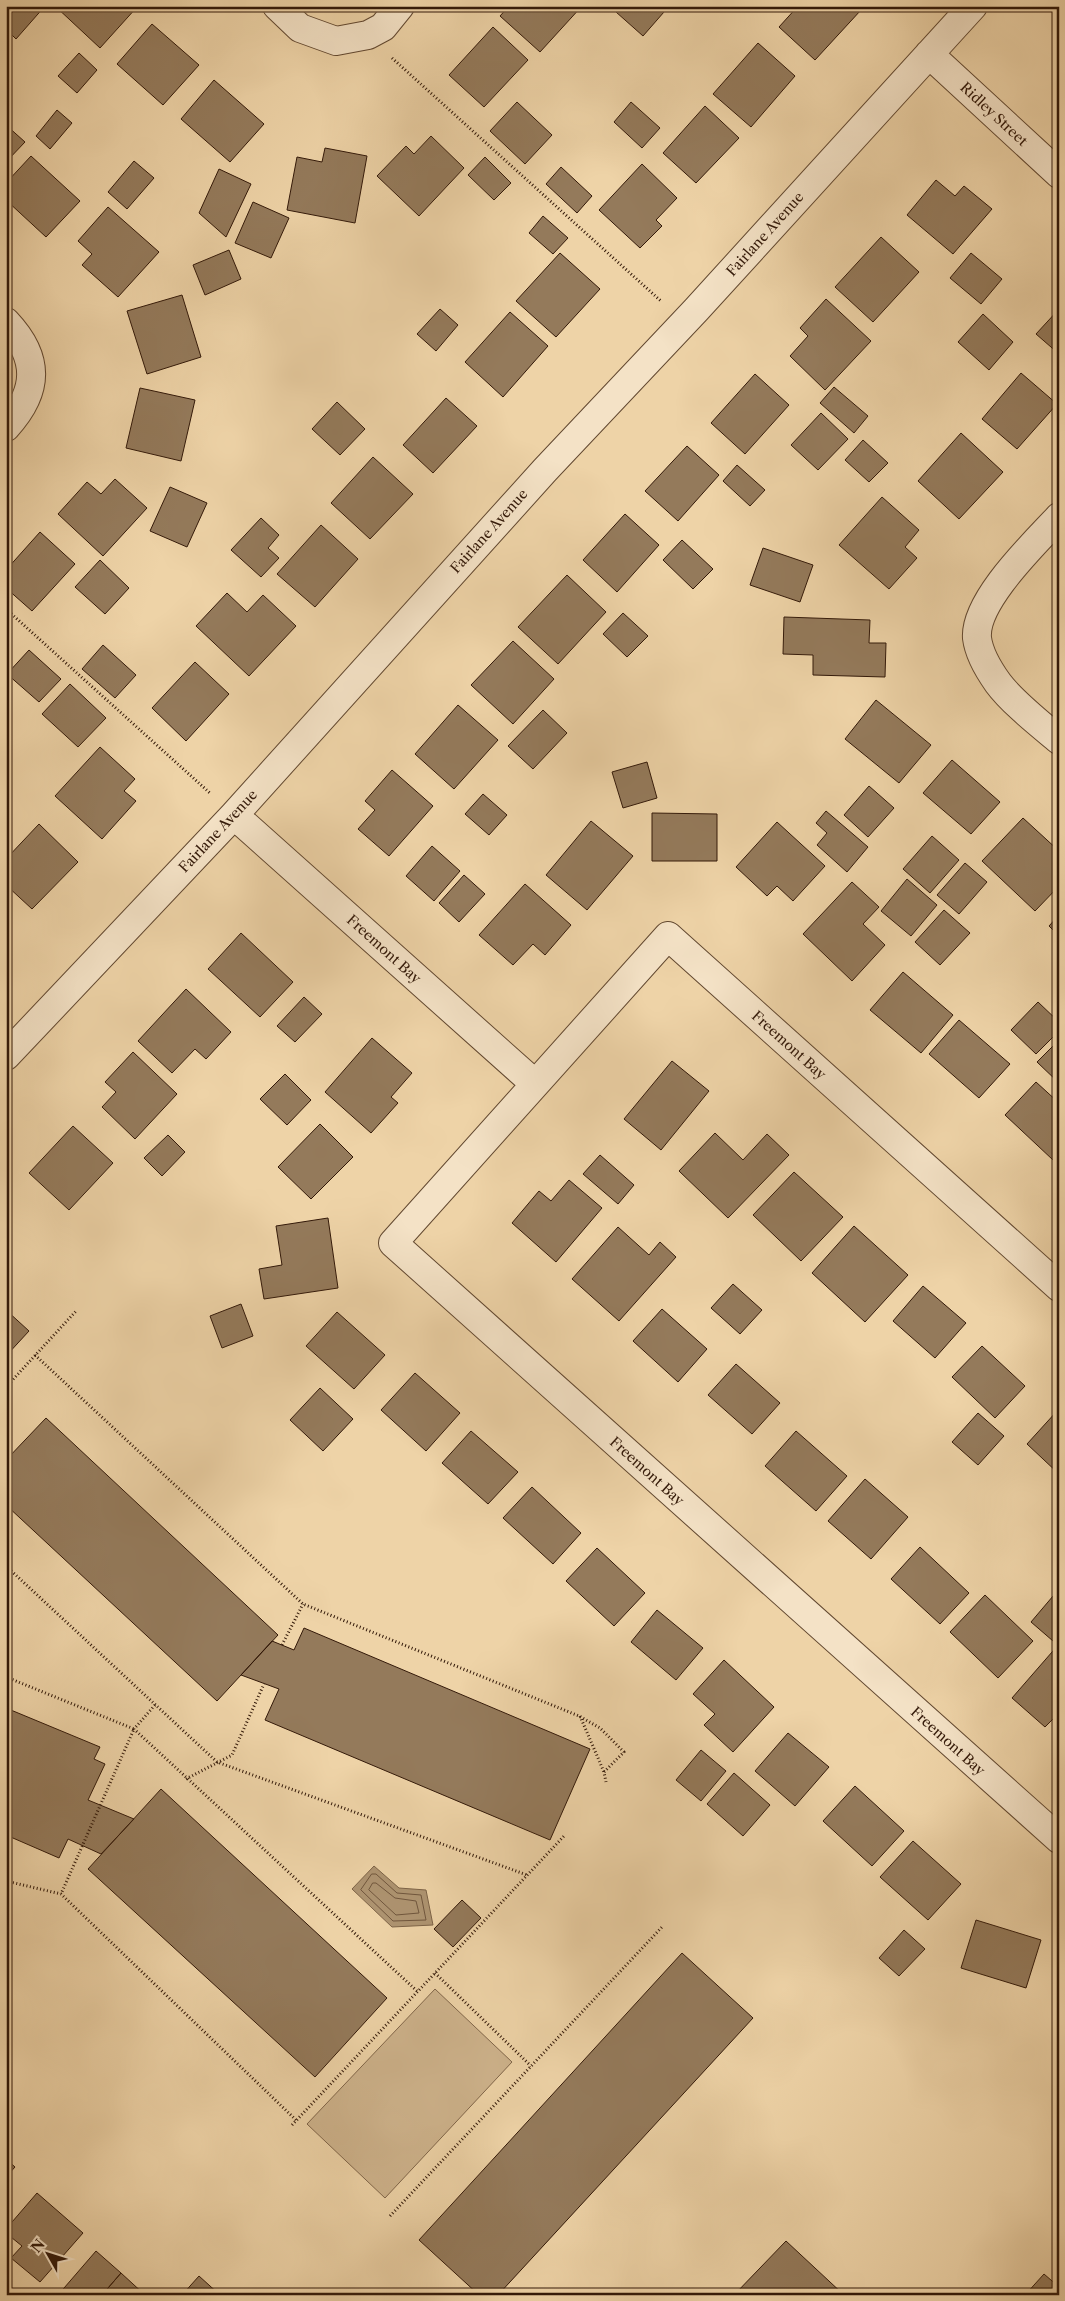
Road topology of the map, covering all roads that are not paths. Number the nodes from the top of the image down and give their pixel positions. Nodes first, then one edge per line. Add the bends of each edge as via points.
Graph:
1 (277, 6) edge
2 (400, 6) edge
3 (973, 6) edge
4 (929, 54) junction
5 (1059, 174) edge
6 (6, 322) edge
7 (6, 427) edge
8 (1059, 517) edge
9 (1059, 740) edge
10 (234, 814) junction
11 (6, 1056) edge
12 (534, 1083) junction
13 (1059, 1287) edge
14 (1059, 1839) edge

1 - 2 street via 300,28 336,41 368,35 383,27
3 - 4 street, Fairlane Avenue
4 - 5 street, Ridley Street
4 - 10 street, Fairlane Avenue via 545,470
6 - 7 street via 24,344 31,366 31,382 22,407
8 - 9 street via 1000,583 982,611 977,636 982,658 999,684
10 - 11 street, Fairlane Avenue
10 - 12 street, Freemont Bay
12 - 13 street, Freemont Bay via 668,936
12 - 14 street, Freemont Bay via 393,1243

